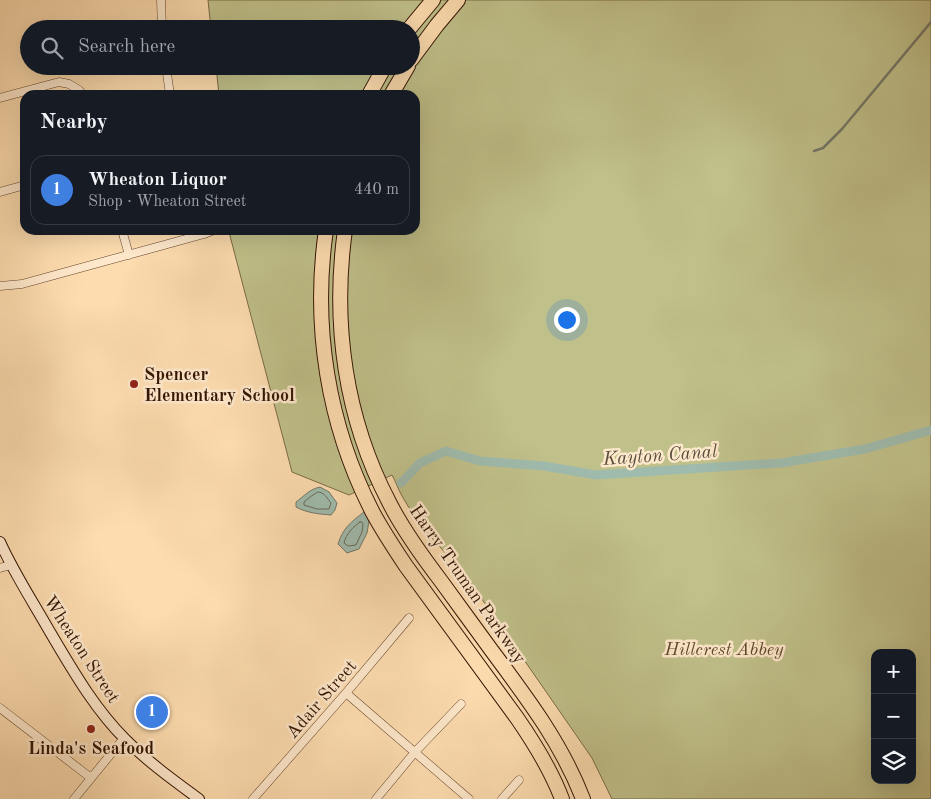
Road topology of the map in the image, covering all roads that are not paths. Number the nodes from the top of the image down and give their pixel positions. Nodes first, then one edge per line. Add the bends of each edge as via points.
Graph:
1 (161, 0) edge
2 (432, 0) edge
3 (458, 0) edge
4 (162, 20) edge
5 (417, 20) edge
6 (420, 48) edge
7 (167, 75) edge
8 (380, 75) edge
9 (403, 75) edge
10 (31, 90) edge
11 (78, 90) edge
12 (169, 90) edge
13 (372, 90) edge
14 (394, 90) edge
15 (20, 93) edge
16 (0, 98) edge
17 (20, 186) edge
18 (0, 192) edge
19 (123, 235) edge
20 (197, 235) edge
21 (325, 235) edge
22 (344, 235) edge
23 (129, 255) junction
24 (0, 286) edge
25 (0, 542) edge
26 (11, 565) junction
27 (0, 568) edge
28 (409, 618) dead end
29 (346, 693) junction
30 (461, 704) dead end
31 (0, 708) edge
32 (124, 738) junction
33 (415, 752) junction
34 (91, 778) junction
35 (519, 780) dead end
36 (74, 799) edge
37 (199, 799) edge
38 (253, 799) edge
39 (376, 799) edge
40 (469, 799) edge
41 (502, 799) edge
42 (562, 799) edge
43 (583, 799) edge

1 - 4 street
2 - 5 highway
3 - 6 highway
7 - 12 street
8 - 13 highway
9 - 14 highway
10 - 11 street via 59,82
15 - 16 street
17 - 18 street
19 - 23 street
20 - 23 street
21 - 42 highway via 321,303 324,353 336,418 358,480 372,512 406,566 534,743
22 - 43 highway, Harry Truman Parkway via 340,287 342,335 355,413 373,466 403,527 550,733
23 - 24 street via 22,284
25 - 26 main road, Wheaton Street
26 - 27 street
26 - 32 main road, Wheaton Street via 77,677
28 - 29 street, Adair Street
29 - 33 street
29 - 38 street, Adair Street
30 - 33 street
31 - 34 street
32 - 34 street
32 - 37 main road, Wheaton Street
33 - 39 street
33 - 40 street
34 - 36 street
35 - 41 street

